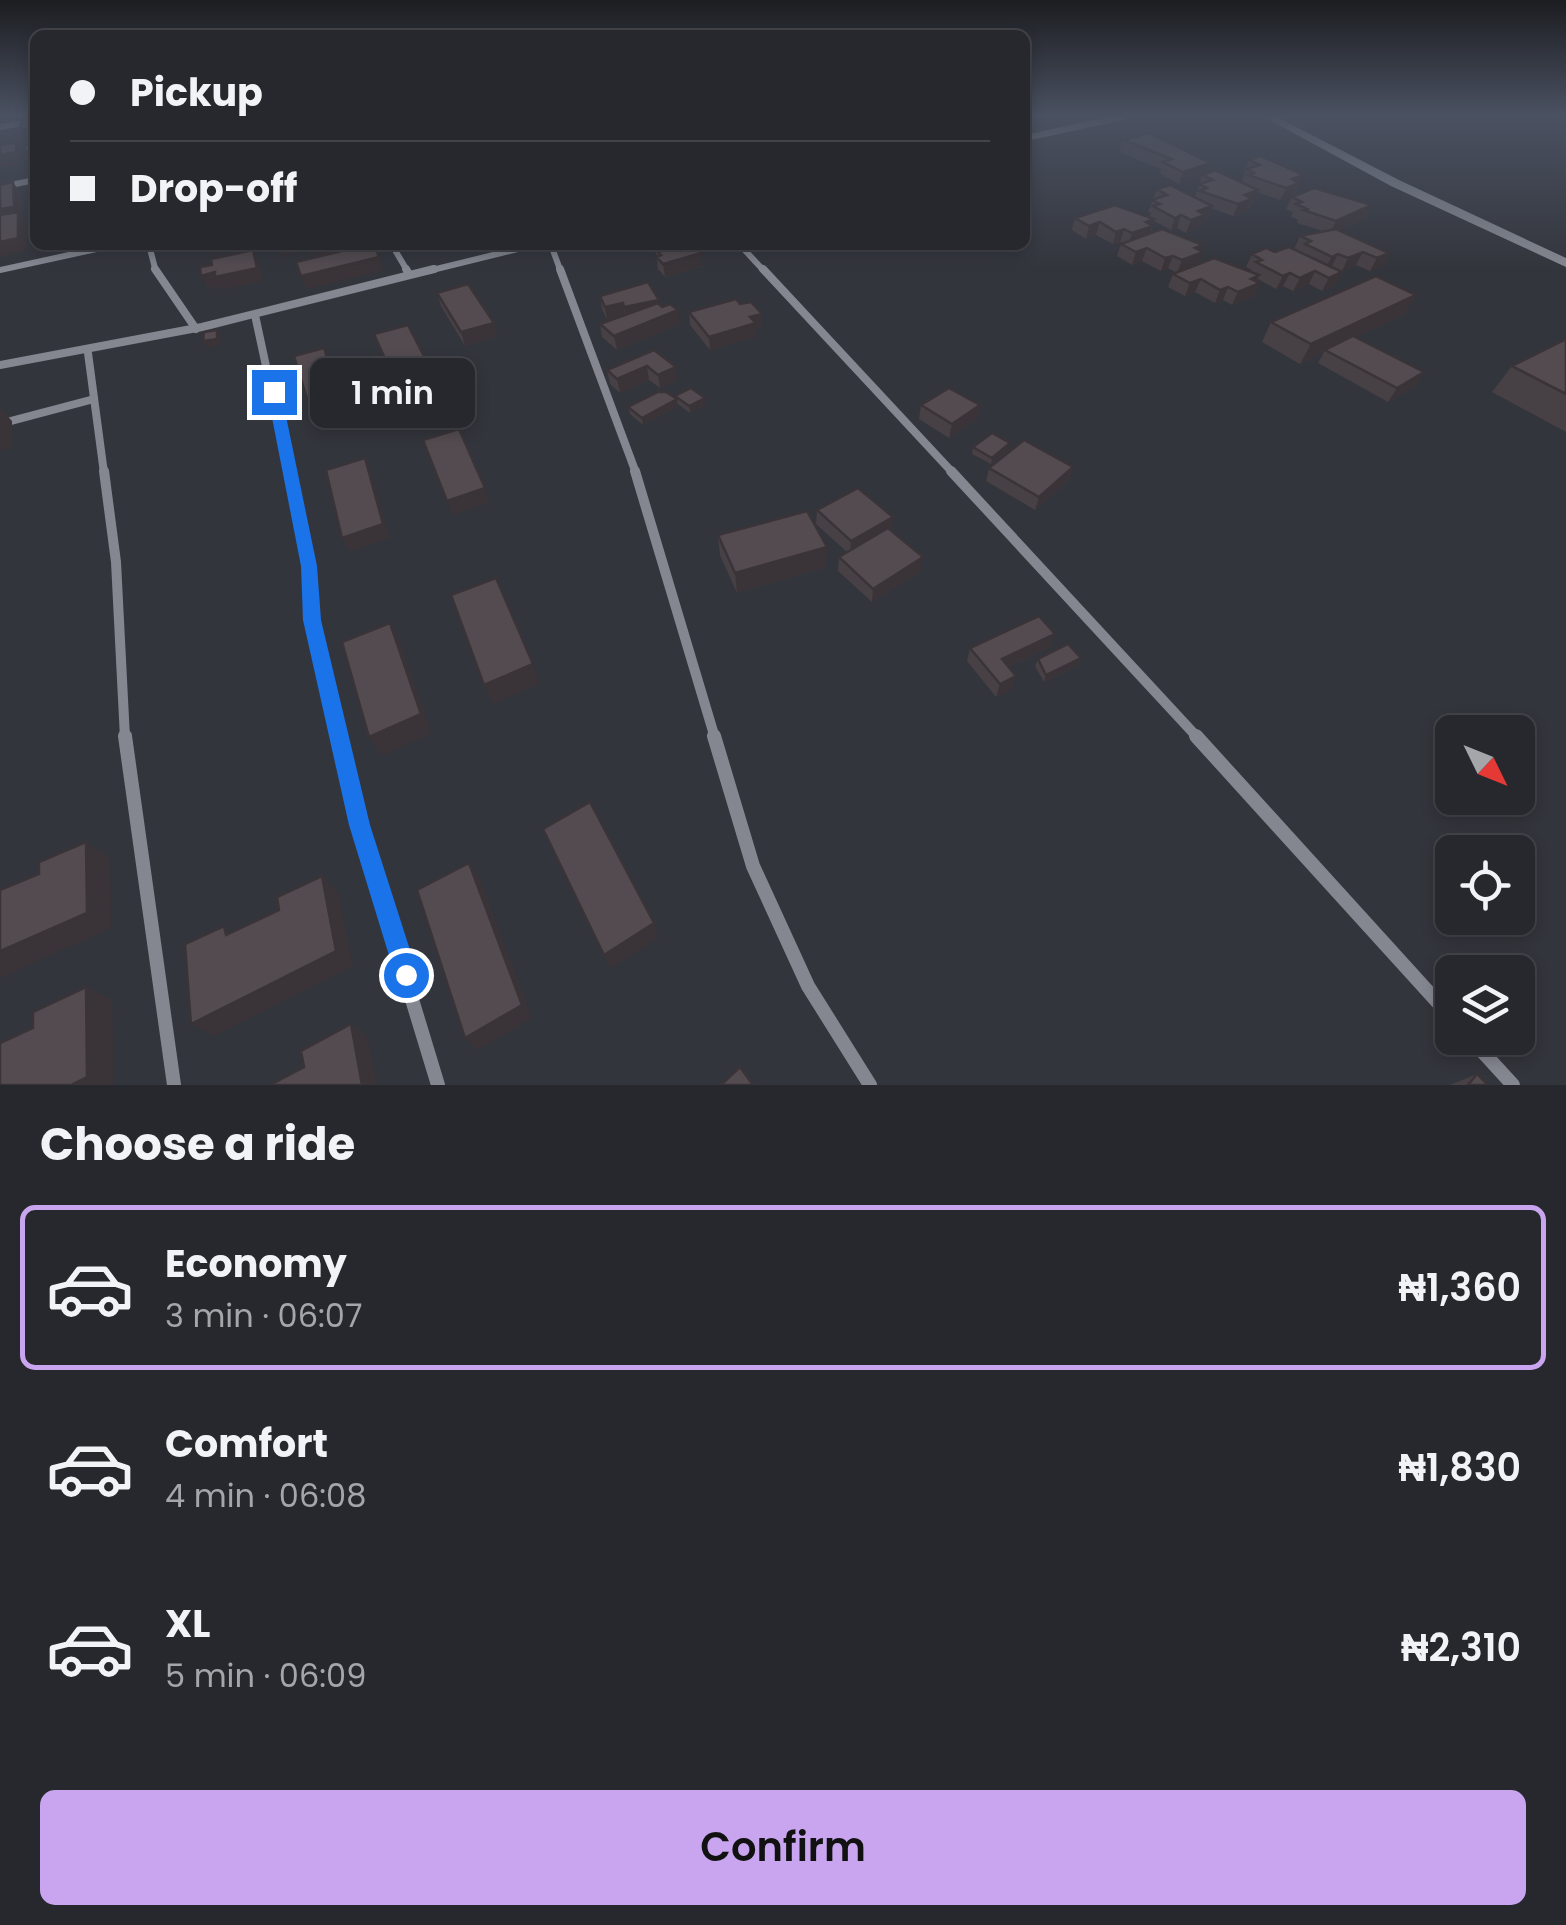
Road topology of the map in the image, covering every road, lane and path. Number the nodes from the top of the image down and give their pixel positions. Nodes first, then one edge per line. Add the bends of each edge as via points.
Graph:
1 (1367, 168) edge
2 (30, 181) edge
3 (0, 186) edge
4 (92, 250) edge
5 (150, 250) edge
6 (395, 250) edge
7 (512, 250) edge
8 (552, 250) edge
9 (745, 250) edge
10 (1566, 264) edge
11 (0, 270) edge
12 (409, 274) junction
13 (255, 315) junction
14 (196, 329) junction
15 (88, 353) junction
16 (0, 365) edge
17 (94, 399) junction
18 (0, 424) edge
19 (1435, 999) edge
20 (1486, 1055) edge
21 (174, 1085) edge
22 (438, 1085) edge
23 (870, 1085) edge
24 (1513, 1085) edge

1 - 10 street
2 - 3 street
4 - 11 street
5 - 14 street via 157,277
6 - 12 street
7 - 12 street
8 - 23 street via 628,446 753,866 808,986
9 - 19 street
12 - 13 street
13 - 14 street
13 - 22 street via 309,566 312,620 355,806
14 - 15 street
15 - 16 street
15 - 17 street
17 - 18 street
17 - 21 street via 116,562 126,766
20 - 24 street

